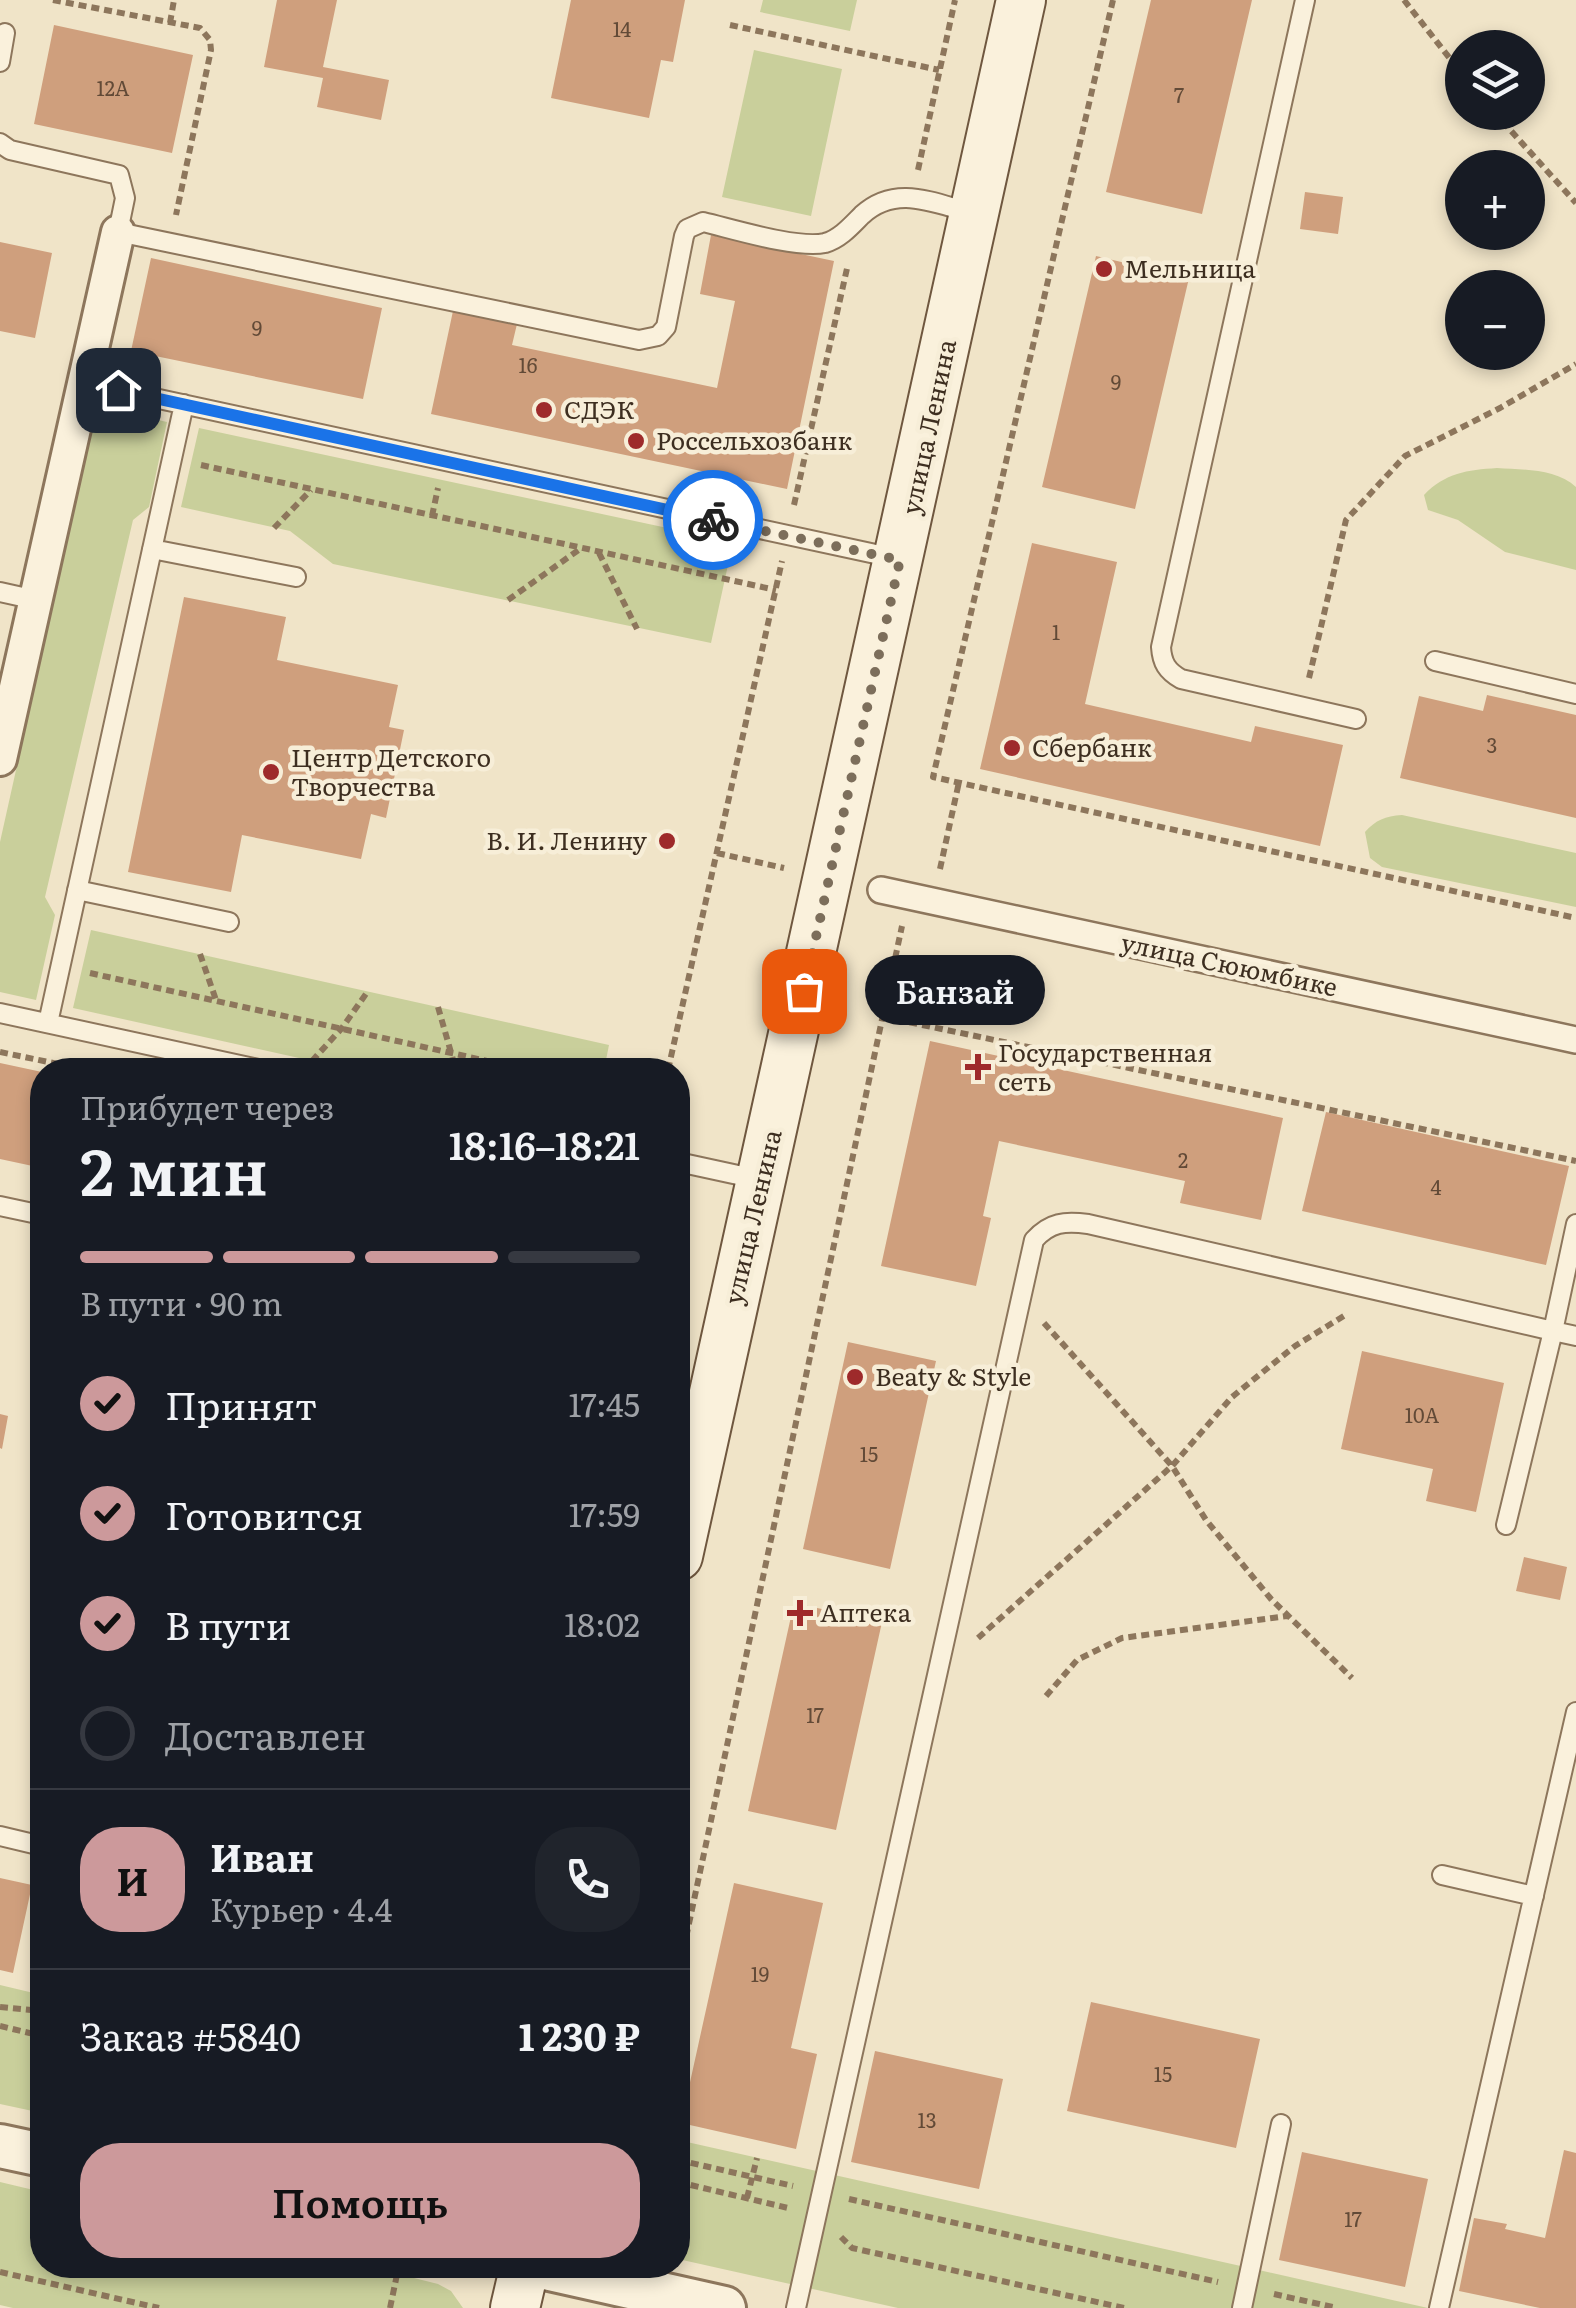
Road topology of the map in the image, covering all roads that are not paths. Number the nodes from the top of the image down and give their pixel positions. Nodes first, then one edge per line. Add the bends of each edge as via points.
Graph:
1 (1021, 0) edge
2 (1304, 0) edge
3 (6, 33) dead end
4 (0, 62) edge
5 (0, 143) edge
6 (975, 214) junction
7 (118, 232) junction
8 (85, 383) junction
9 (184, 404) junction
10 (152, 549) junction
11 (900, 560) junction
12 (296, 577) dead end
13 (0, 592) edge
14 (36, 600) junction
15 (1435, 661) dead end
16 (1576, 694) edge
17 (1356, 718) dead end
18 (0, 759) edge
19 (77, 890) junction
20 (881, 890) dead end
21 (229, 922) dead end
22 (0, 1013) edge
23 (48, 1022) junction
24 (1576, 1040) edge
25 (210, 1058) edge
26 (690, 1165) edge
27 (761, 1180) junction
28 (0, 1206) edge
29 (30, 1212) edge
30 (1576, 1224) edge
31 (1553, 1331) junction
32 (1576, 1336) edge
33 (690, 1460) edge
34 (1506, 1525) dead end
35 (1576, 1712) edge
36 (0, 1836) edge
37 (30, 1843) edge
38 (1442, 1875) dead end
39 (1534, 1896) junction
40 (1282, 2124) dead end
41 (0, 2146) edge
42 (30, 2152) edge
43 (524, 2278) edge
44 (587, 2278) edge
45 (515, 2308) edge
46 (724, 2308) edge
47 (796, 2308) edge
48 (1242, 2308) edge
49 (1438, 2308) edge

1 - 6 main road, улица Ленина
2 - 17 lane via 1161,647 1169,672 1180,679
3 - 4 lane
5 - 7 lane via 119,175 125,198
6 - 7 lane via 887,198 833,240 814,244 694,224 684,236 666,327 648,340
6 - 11 main road, улица Ленина
7 - 8 street
8 - 9 lane
8 - 14 street
9 - 10 lane
9 - 11 lane
10 - 12 lane
10 - 19 lane
11 - 27 main road, улица Ленина
13 - 14 lane
14 - 18 street
15 - 16 lane
19 - 21 lane
19 - 23 lane
20 - 24 street, улица Сююмбике
22 - 23 lane
23 - 25 lane
26 - 27 lane
27 - 33 main road, улица Ленина
28 - 29 lane
30 - 31 lane
31 - 32 lane
31 - 34 lane
31 - 47 lane via 1068,1222 1034,1240
35 - 39 lane
36 - 37 lane
38 - 39 lane
39 - 49 lane
40 - 48 lane
41 - 42 street
43 - 45 main road
44 - 46 street

